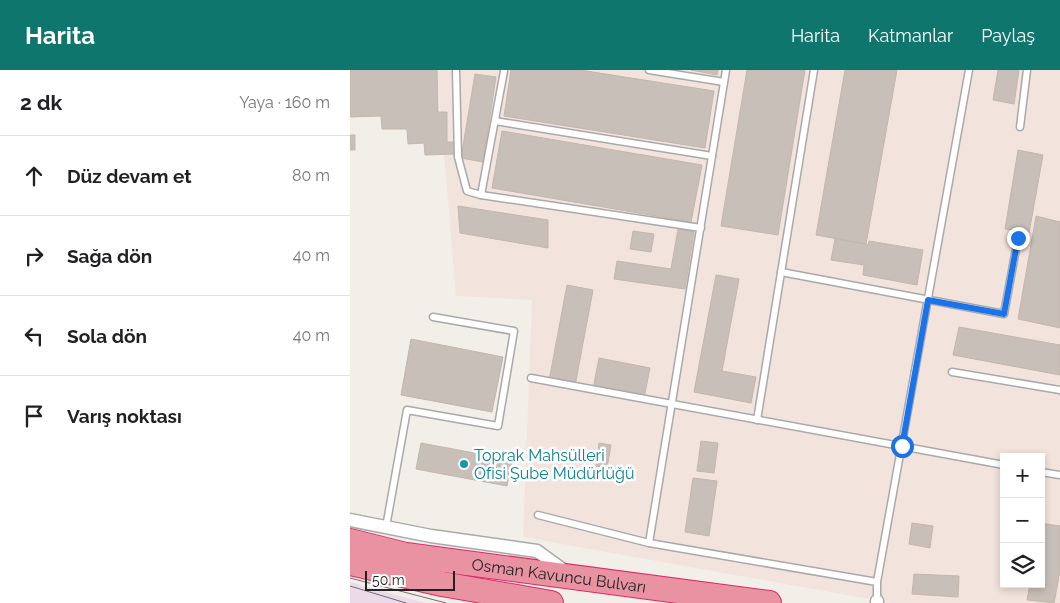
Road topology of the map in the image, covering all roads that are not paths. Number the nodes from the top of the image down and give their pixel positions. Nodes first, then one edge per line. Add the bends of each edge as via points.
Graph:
1 (456, 70) edge
2 (648, 70) edge
3 (726, 70) edge
4 (814, 70) edge
5 (969, 70) edge
6 (1027, 70) edge
7 (504, 71) edge
8 (724, 82) junction
9 (495, 121) junction
10 (1020, 126) dead end
11 (712, 156) junction
12 (481, 195) junction
13 (701, 228) junction
14 (1018, 238) dead end
15 (781, 272) junction
16 (928, 300) junction
17 (433, 317) dead end
18 (952, 372) dead end
19 (531, 378) dead end
20 (1060, 390) edge
21 (672, 404) junction
22 (757, 420) junction
23 (902, 446) junction
24 (1000, 464) edge
25 (1045, 473) edge
26 (1060, 475) edge
27 (538, 515) dead end
28 (350, 520) edge
29 (386, 528) junction
30 (350, 541) edge
31 (649, 544) junction
32 (350, 563) edge
33 (574, 577) junction
34 (877, 582) junction
35 (877, 602) edge
36 (551, 603) edge
37 (769, 603) edge

1 - 12 lane via 458,157 467,191
2 - 8 lane
3 - 8 lane
4 - 15 lane
5 - 16 lane
6 - 10 lane
7 - 9 lane
8 - 11 lane
9 - 11 lane
9 - 12 lane
11 - 13 lane
12 - 13 lane
13 - 21 lane
14 - 16 lane via 1004,314
15 - 16 lane
15 - 22 lane
16 - 23 lane
17 - 29 lane via 514,331 498,426 407,410
18 - 20 lane
19 - 21 lane
21 - 22 lane
21 - 31 lane
22 - 23 lane
23 - 24 lane
23 - 34 lane
25 - 26 lane
27 - 31 lane
28 - 29 street
29 - 33 street via 537,551
30 - 33 highway, Osman Kavuncu Bulvarı via 406,555
31 - 34 lane
32 - 36 highway, Osman Kavuncu Bulvarı via 442,584
33 - 37 highway, Osman Kavuncu Bulvarı
34 - 35 lane

